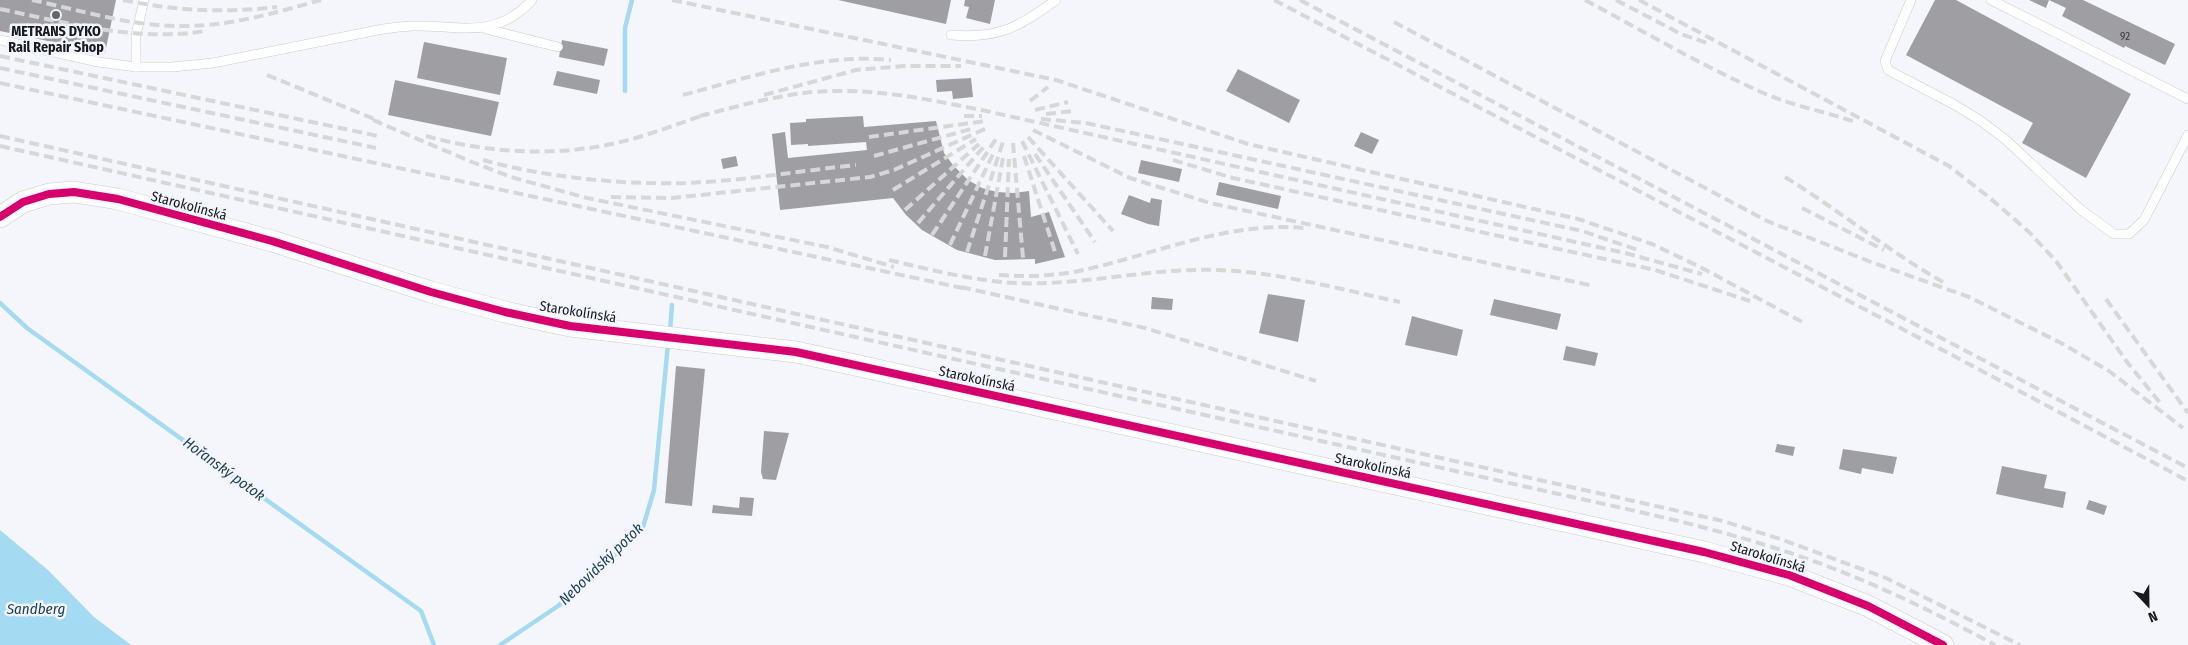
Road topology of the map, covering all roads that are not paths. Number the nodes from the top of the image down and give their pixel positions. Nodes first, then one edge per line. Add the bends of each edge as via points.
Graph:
1 (144, 0) edge
2 (532, 0) edge
3 (1056, 0) edge
4 (1911, 0) edge
5 (1991, 0) edge
6 (483, 28) junction
7 (952, 35) dead end
8 (0, 40) edge
9 (558, 47) dead end
10 (136, 67) junction
11 (2188, 98) edge
12 (2188, 135) edge
13 (0, 217) edge
14 (1943, 645) edge

1 - 10 lane via 136,35
2 - 6 lane via 511,18
3 - 7 lane via 1029,19 1001,32 974,37
4 - 12 lane via 1885,60 1888,70 1981,121 2006,140 2080,210 2114,234 2129,234 2144,220
5 - 11 lane
6 - 9 lane
6 - 10 lane via 412,26 383,29 198,65
8 - 10 lane
13 - 14 street, Starokolínská via 23,202 49,194 74,192 110,198 272,241 505,312 570,326 796,352 1704,552 1790,576 1868,606

